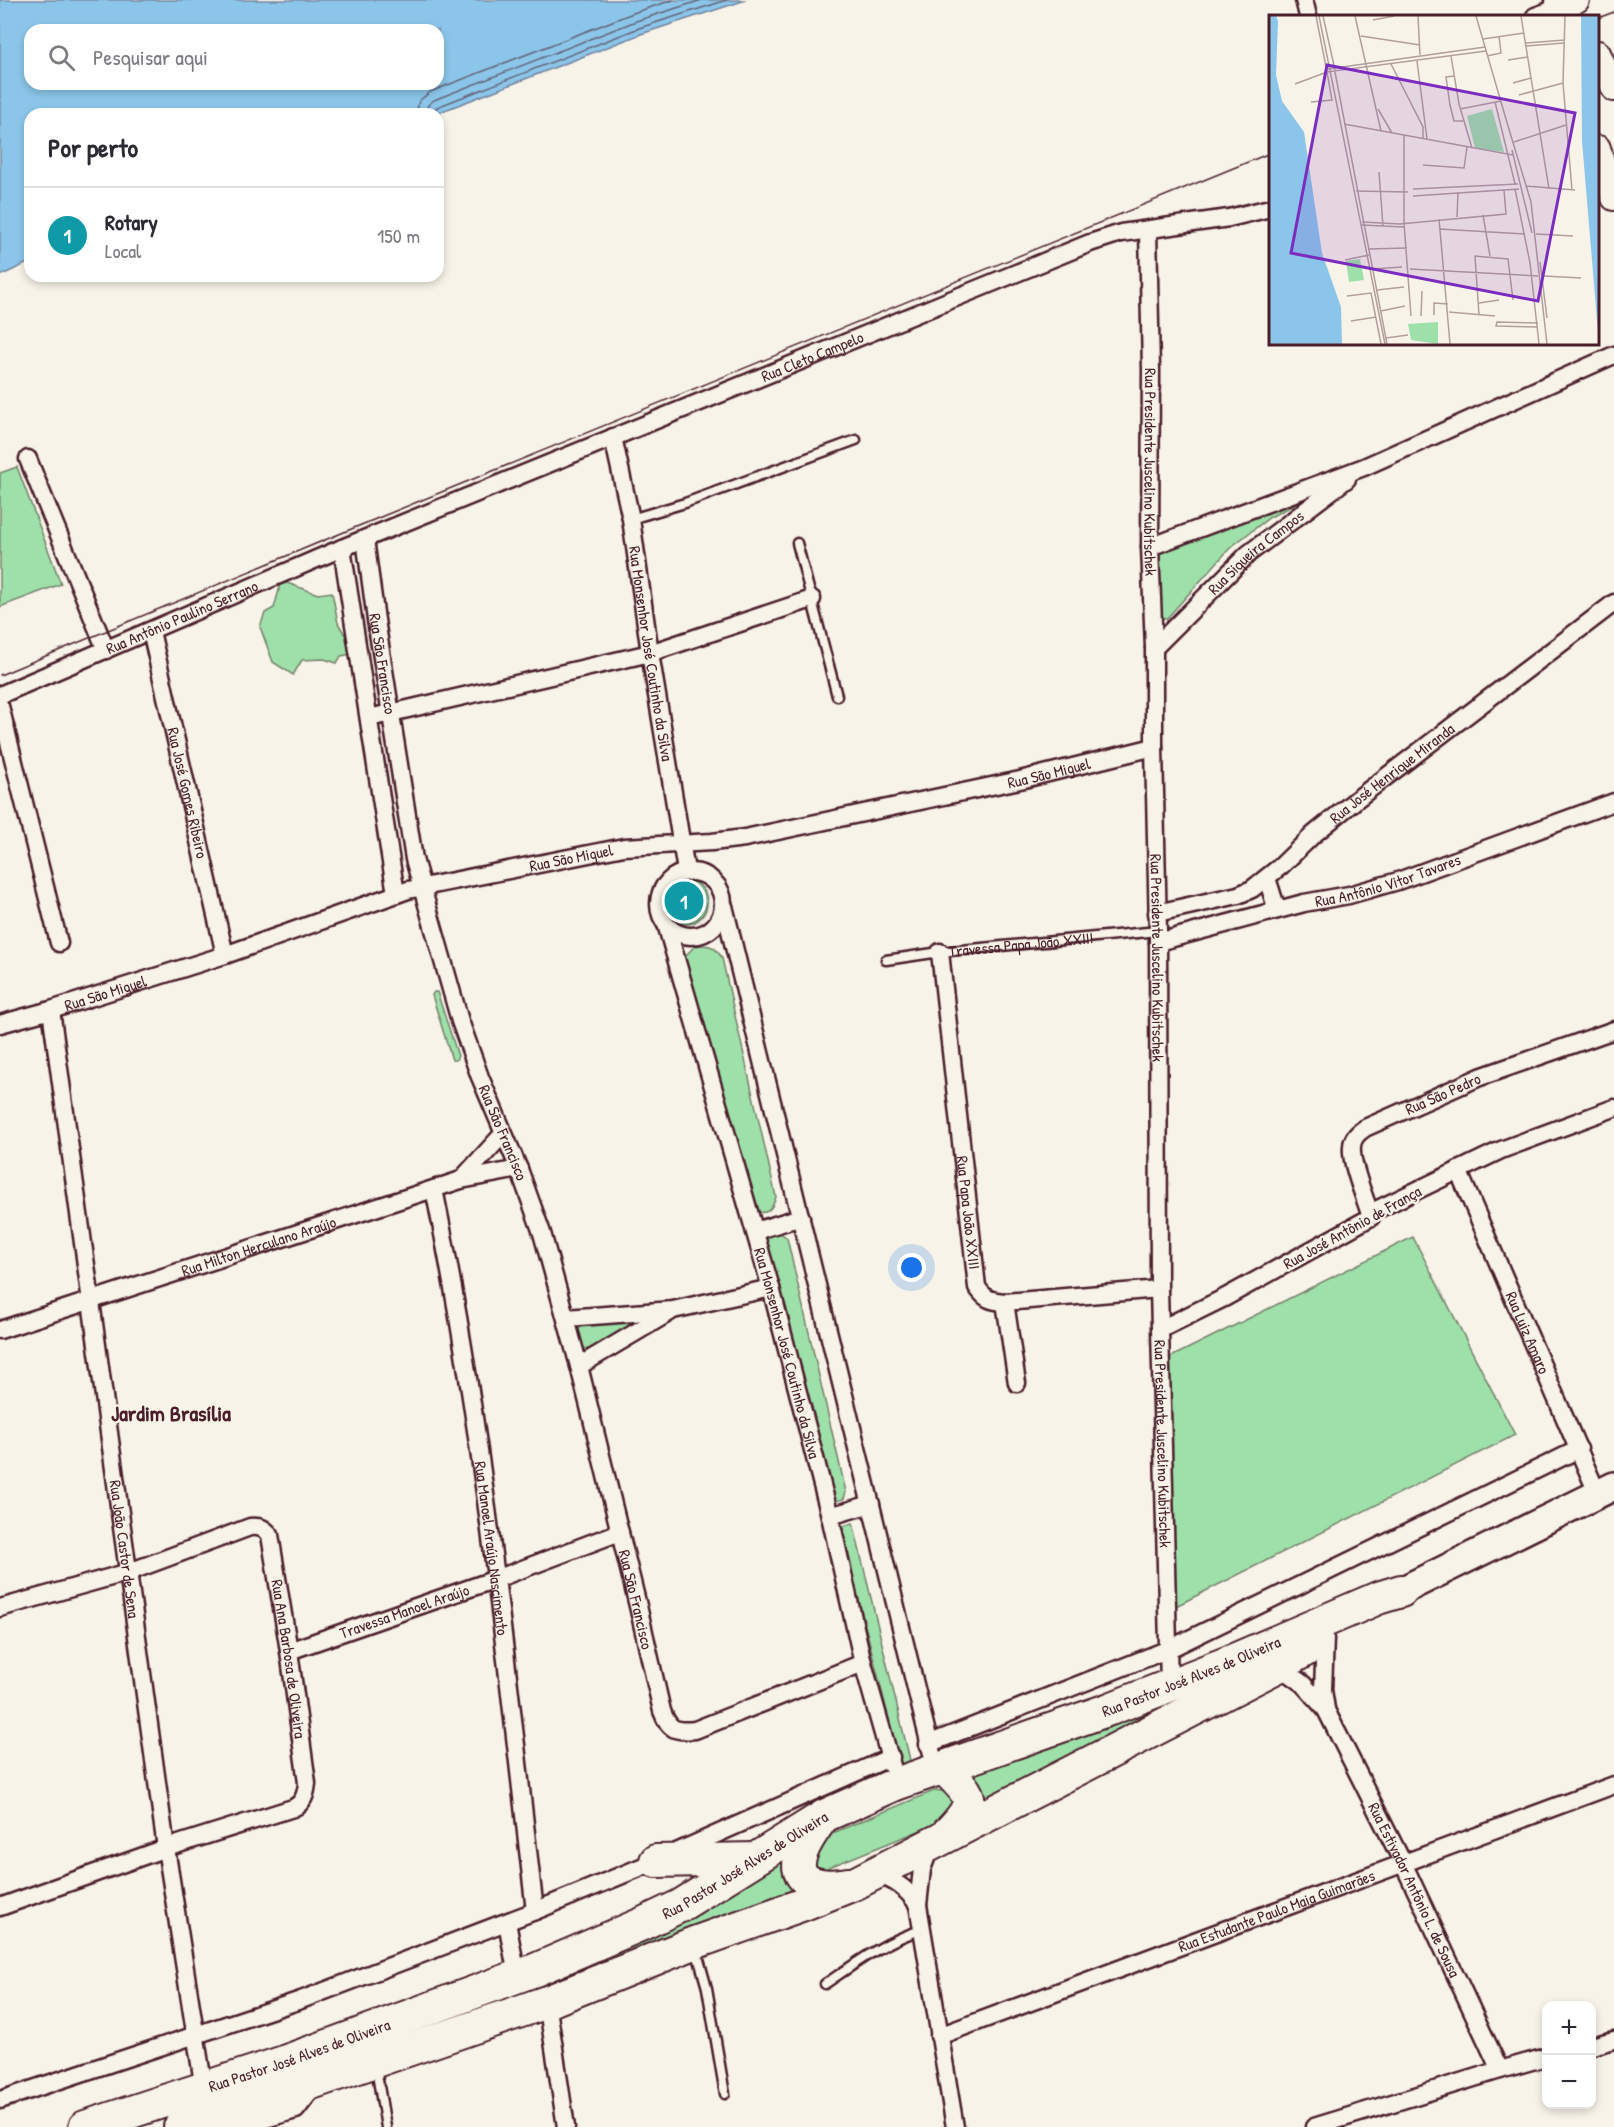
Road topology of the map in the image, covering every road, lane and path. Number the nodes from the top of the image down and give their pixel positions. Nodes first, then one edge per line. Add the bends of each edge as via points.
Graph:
1 (1304, 0) edge
2 (1308, 15) edge
3 (1603, 58) edge
4 (1614, 89) edge
5 (1599, 151) edge
6 (1614, 198) edge
7 (1269, 208) edge
8 (1148, 230) junction
9 (1614, 355) edge
10 (613, 437) junction
11 (856, 440) dead end
12 (28, 459) dead end
13 (1364, 467) junction
14 (631, 519) junction
15 (365, 539) junction
16 (797, 543) dead end
17 (1150, 547) junction
18 (342, 548) junction
19 (812, 599) junction
20 (1614, 603) edge
21 (151, 631) junction
22 (1154, 648) junction
23 (106, 650) junction
24 (650, 653) junction
25 (0, 695) edge
26 (837, 696) dead end
27 (0, 706) edge
28 (390, 713) junction
29 (369, 718) junction
30 (1154, 747) junction
31 (1614, 802) edge
32 (682, 844) junction
33 (686, 871) junction
34 (1267, 878) junction
35 (423, 886) junction
36 (396, 894) junction
37 (724, 906) junction
38 (1277, 910) junction
39 (1157, 913) junction
40 (666, 924) junction
41 (1158, 936) junction
42 (59, 943) dead end
43 (940, 952) junction
44 (225, 955) junction
45 (886, 960) dead end
46 (51, 1010) junction
47 (0, 1024) edge
48 (1614, 1030) edge
49 (1614, 1108) edge
50 (503, 1134) junction
51 (519, 1169) junction
52 (1458, 1170) junction
53 (461, 1180) junction
54 (434, 1189) junction
55 (801, 1217) junction
56 (1371, 1217) junction
57 (755, 1231) junction
58 (771, 1288) junction
59 (1159, 1289) junction
60 (91, 1301) junction
61 (1005, 1302) junction
62 (673, 1310) junction
63 (566, 1318) junction
64 (1161, 1329) junction
65 (0, 1330) edge
66 (579, 1366) junction
67 (1017, 1383) dead end
68 (1579, 1449) junction
69 (1606, 1490) edge
70 (870, 1504) junction
71 (830, 1516) junction
72 (620, 1532) junction
73 (129, 1572) junction
74 (496, 1579) junction
75 (1401, 1591) junction
76 (0, 1608) edge
77 (1325, 1638) junction
78 (1169, 1649) junction
79 (289, 1652) junction
80 (863, 1663) junction
81 (1278, 1666) junction
82 (1169, 1685) junction
83 (1326, 1710) junction
84 (936, 1761) junction
85 (892, 1771) junction
86 (1614, 1785) edge
87 (824, 1816) junction
88 (938, 1840) junction
89 (166, 1848) junction
90 (755, 1859) junction
91 (656, 1861) junction
92 (1403, 1863) junction
93 (863, 1879) junction
94 (918, 1905) junction
95 (0, 1907) edge
96 (535, 1911) junction
97 (507, 1922) junction
98 (921, 1930) junction
99 (694, 1942) junction
100 (517, 1976) junction
101 (825, 1984) dead end
102 (547, 2002) junction
103 (196, 2034) junction
104 (939, 2036) junction
105 (1614, 2040) edge
106 (1596, 2045) edge
107 (1542, 2058) edge
108 (374, 2061) junction
109 (1500, 2070) junction
110 (320, 2080) junction
111 (204, 2089) junction
112 (725, 2094) dead end
113 (0, 2100) edge
114 (85, 2127) edge
115 (180, 2127) edge
116 (238, 2127) edge
117 (386, 2127) edge
118 (566, 2127) edge
119 (955, 2127) edge
120 (1314, 2127) edge

1 - 2 street
3 - 4 main road
5 - 6 main road
7 - 8 street, Rua Cleto Campelo
8 - 10 street, Rua Cleto Campelo via 1090,243
8 - 17 street, Rua Presidente Juscelino Kubitschek
9 - 13 street, Rua Siqueira Campos
10 - 14 street, Rua Monsenhor José Coutinho da Silva
10 - 15 street, Rua Cleto Campelo
11 - 14 lane
12 - 23 street
13 - 17 street, Rua Siqueira Campos
13 - 22 street, Rua Siqueira Campos via 1248,554
14 - 24 street, Rua Monsenhor José Coutinho da Silva
15 - 18 street, Rua Antônio Paulino Serrano
15 - 28 street, Rua São Francisco
16 - 19 lane
17 - 22 street, Rua Presidente Juscelino Kubitschek
18 - 21 street, Rua Antônio Paulino Serrano
18 - 29 street, Rua São Francisco
19 - 24 street
19 - 26 lane
20 - 34 street, Rua José Henrique Miranda via 1356,799
21 - 23 street, Rua Antônio Paulino Serrano
21 - 44 street, Rua José Gomes Ribeiro
22 - 30 street, Rua Presidente Juscelino Kubitschek
23 - 25 street, Rua Antônio Paulino Serrano
24 - 28 street
24 - 32 street, Rua Monsenhor José Coutinho da Silva
27 - 42 street
28 - 29 street
28 - 35 street, Rua São Francisco via 414,859
29 - 36 street, Rua São Francisco
30 - 32 street, Rua São Miguel via 1020,780 745,838
30 - 39 street, Rua Presidente Juscelino Kubitschek
31 - 38 street, Rua Antônio Vitor Tavares via 1398,881
32 - 33 street, Rua Monsenhor José Coutinho da Silva
32 - 35 street, Rua São Miguel via 624,847
33 - 37 street via 713,879
33 - 40 street via 667,882 661,892 659,903
34 - 38 street
34 - 39 street, Rua José Henrique Miranda via 1238,895
35 - 36 street, Rua São Miguel
35 - 50 street, Rua São Francisco via 460,1021
36 - 44 street, Rua São Miguel
37 - 40 street via 717,924 701,934 683,935
37 - 55 street
38 - 41 street, Rua Antônio Vitor Tavares
39 - 41 street, Rua Presidente Juscelino Kubitschek
40 - 57 street, Rua Monsenhor José Coutinho da Silva
41 - 43 lane, Travessa Papa João XXIII
41 - 59 street, Rua Presidente Juscelino Kubitschek
43 - 45 lane, Travessa Papa João XXIII
43 - 61 street, Rua Papa João XXIII via 977,1287 989,1301
44 - 46 street, Rua São Miguel
46 - 47 street, Rua São Miguel
46 - 60 street, Rua João Castor de Sena
48 - 56 street, Rua São Pedro via 1480,1077 1365,1128 1356,1135 1352,1147
49 - 52 street, Rua José Antônio de França via 1501,1149
50 - 51 street, Rua São Francisco
50 - 53 street
51 - 53 street, Rua Milton Herculano Araújo
51 - 63 street, Rua São Francisco
52 - 56 street, Rua José Antônio de França via 1374,1211
52 - 68 street, Rua Luiz Amaro
53 - 54 street, Rua Milton Herculano Araújo
54 - 60 street, Rua Milton Herculano Araújo
54 - 74 street, Rua Manoel Araújo Nascimento via 453,1281
55 - 57 street
55 - 70 street
56 - 64 street, Rua José Antônio de França
57 - 58 street, Rua Monsenhor José Coutinho da Silva
58 - 62 street
58 - 71 street, Rua Monsenhor José Coutinho da Silva
59 - 61 street, Rua Papa João XXIII
59 - 64 street, Rua Presidente Juscelino Kubitschek
60 - 65 street, Rua Milton Herculano Araújo
60 - 73 street, Rua João Castor de Sena
61 - 67 street
62 - 63 street
62 - 66 street
63 - 66 street, Rua São Francisco
64 - 78 street, Rua Presidente Juscelino Kubitschek
66 - 72 street, Rua São Francisco
68 - 69 street, Rua Luiz Amaro
68 - 78 street, Rua Pastor José Alves de Oliveira
69 - 75 main road, Rua Pastor José Alves de Oliveira
70 - 71 street
70 - 84 street
71 - 80 street, Rua Monsenhor José Coutinho da Silva
72 - 74 street, Travessa Manoel Araújo
72 - 80 street, Rua São Francisco via 662,1711 666,1723 676,1731 695,1730
73 - 76 street
73 - 79 street, Rua Ana Barbosa de Oliveira via 250,1527 264,1528 270,1534
73 - 89 street, Rua João Castor de Sena
74 - 79 street, Travessa Manoel Araújo
74 - 96 street, Rua Manoel Araújo Nascimento
75 - 77 highway, Rua Pastor José Alves de Oliveira
75 - 82 highway, Rua Pastor José Alves de Oliveira
77 - 81 highway, Rua Pastor José Alves de Oliveira
77 - 83 street, Rua Estivador Antônio L. de Sousa
78 - 82 street, Rua Presidente Juscelino Kubitschek
78 - 84 street, Rua Pastor José Alves de Oliveira
79 - 89 street, Rua Ana Barbosa de Oliveira via 306,1794 298,1806
80 - 85 street, Rua Monsenhor José Coutinho da Silva
81 - 83 street, Rua Estivador Antônio L. de Sousa via 1303,1684
81 - 88 highway, Rua Pastor José Alves de Oliveira
82 - 84 highway, Rua Pastor José Alves de Oliveira via 1110,1709
83 - 92 street, Rua Estivador Antônio L. de Sousa
84 - 85 highway, Rua Pastor José Alves de Oliveira
84 - 88 highway via 965,1790 970,1804 966,1814
85 - 87 highway, Rua Pastor José Alves de Oliveira
85 - 91 street, Rua Pastor José Alves de Oliveira
86 - 92 street, Rua Estudante Paulo Maia Guimarães
87 - 90 highway, Rua Pastor José Alves de Oliveira
87 - 93 highway via 802,1846 802,1874 821,1885
88 - 93 highway, Rua Pastor José Alves de Oliveira
88 - 94 street via 922,1869
89 - 95 street
89 - 103 street, Rua João Castor de Sena
90 - 91 highway
90 - 100 highway, Rua Pastor José Alves de Oliveira via 680,1906
91 - 96 street, Rua Pastor José Alves de Oliveira
92 - 104 street, Rua Estudante Paulo Maia Guimarães
92 - 109 street, Rua Estivador Antônio L. de Sousa
93 - 94 street via 902,1886
93 - 99 highway, Rua Pastor José Alves de Oliveira
94 - 98 street
96 - 97 street, Rua Pastor José Alves de Oliveira
97 - 100 street
97 - 103 street, Rua Pastor José Alves de Oliveira via 301,2000
98 - 101 lane via 873,1951
98 - 104 street
99 - 102 highway, Rua Pastor José Alves de Oliveira
99 - 112 lane via 707,1988
100 - 111 highway, Rua Pastor José Alves de Oliveira
102 - 108 highway, Rua Pastor José Alves de Oliveira
102 - 118 street
103 - 111 street, Rua João Castor de Sena
103 - 113 street, Rua Pastor José Alves de Oliveira
104 - 119 street
105 - 106 street
107 - 109 street
108 - 110 highway, Rua Pastor José Alves de Oliveira
108 - 117 lane
109 - 120 street
110 - 115 highway, Rua Pastor José Alves de Oliveira
110 - 116 street via 296,2110
111 - 114 highway, Rua Pastor José Alves de Oliveira

